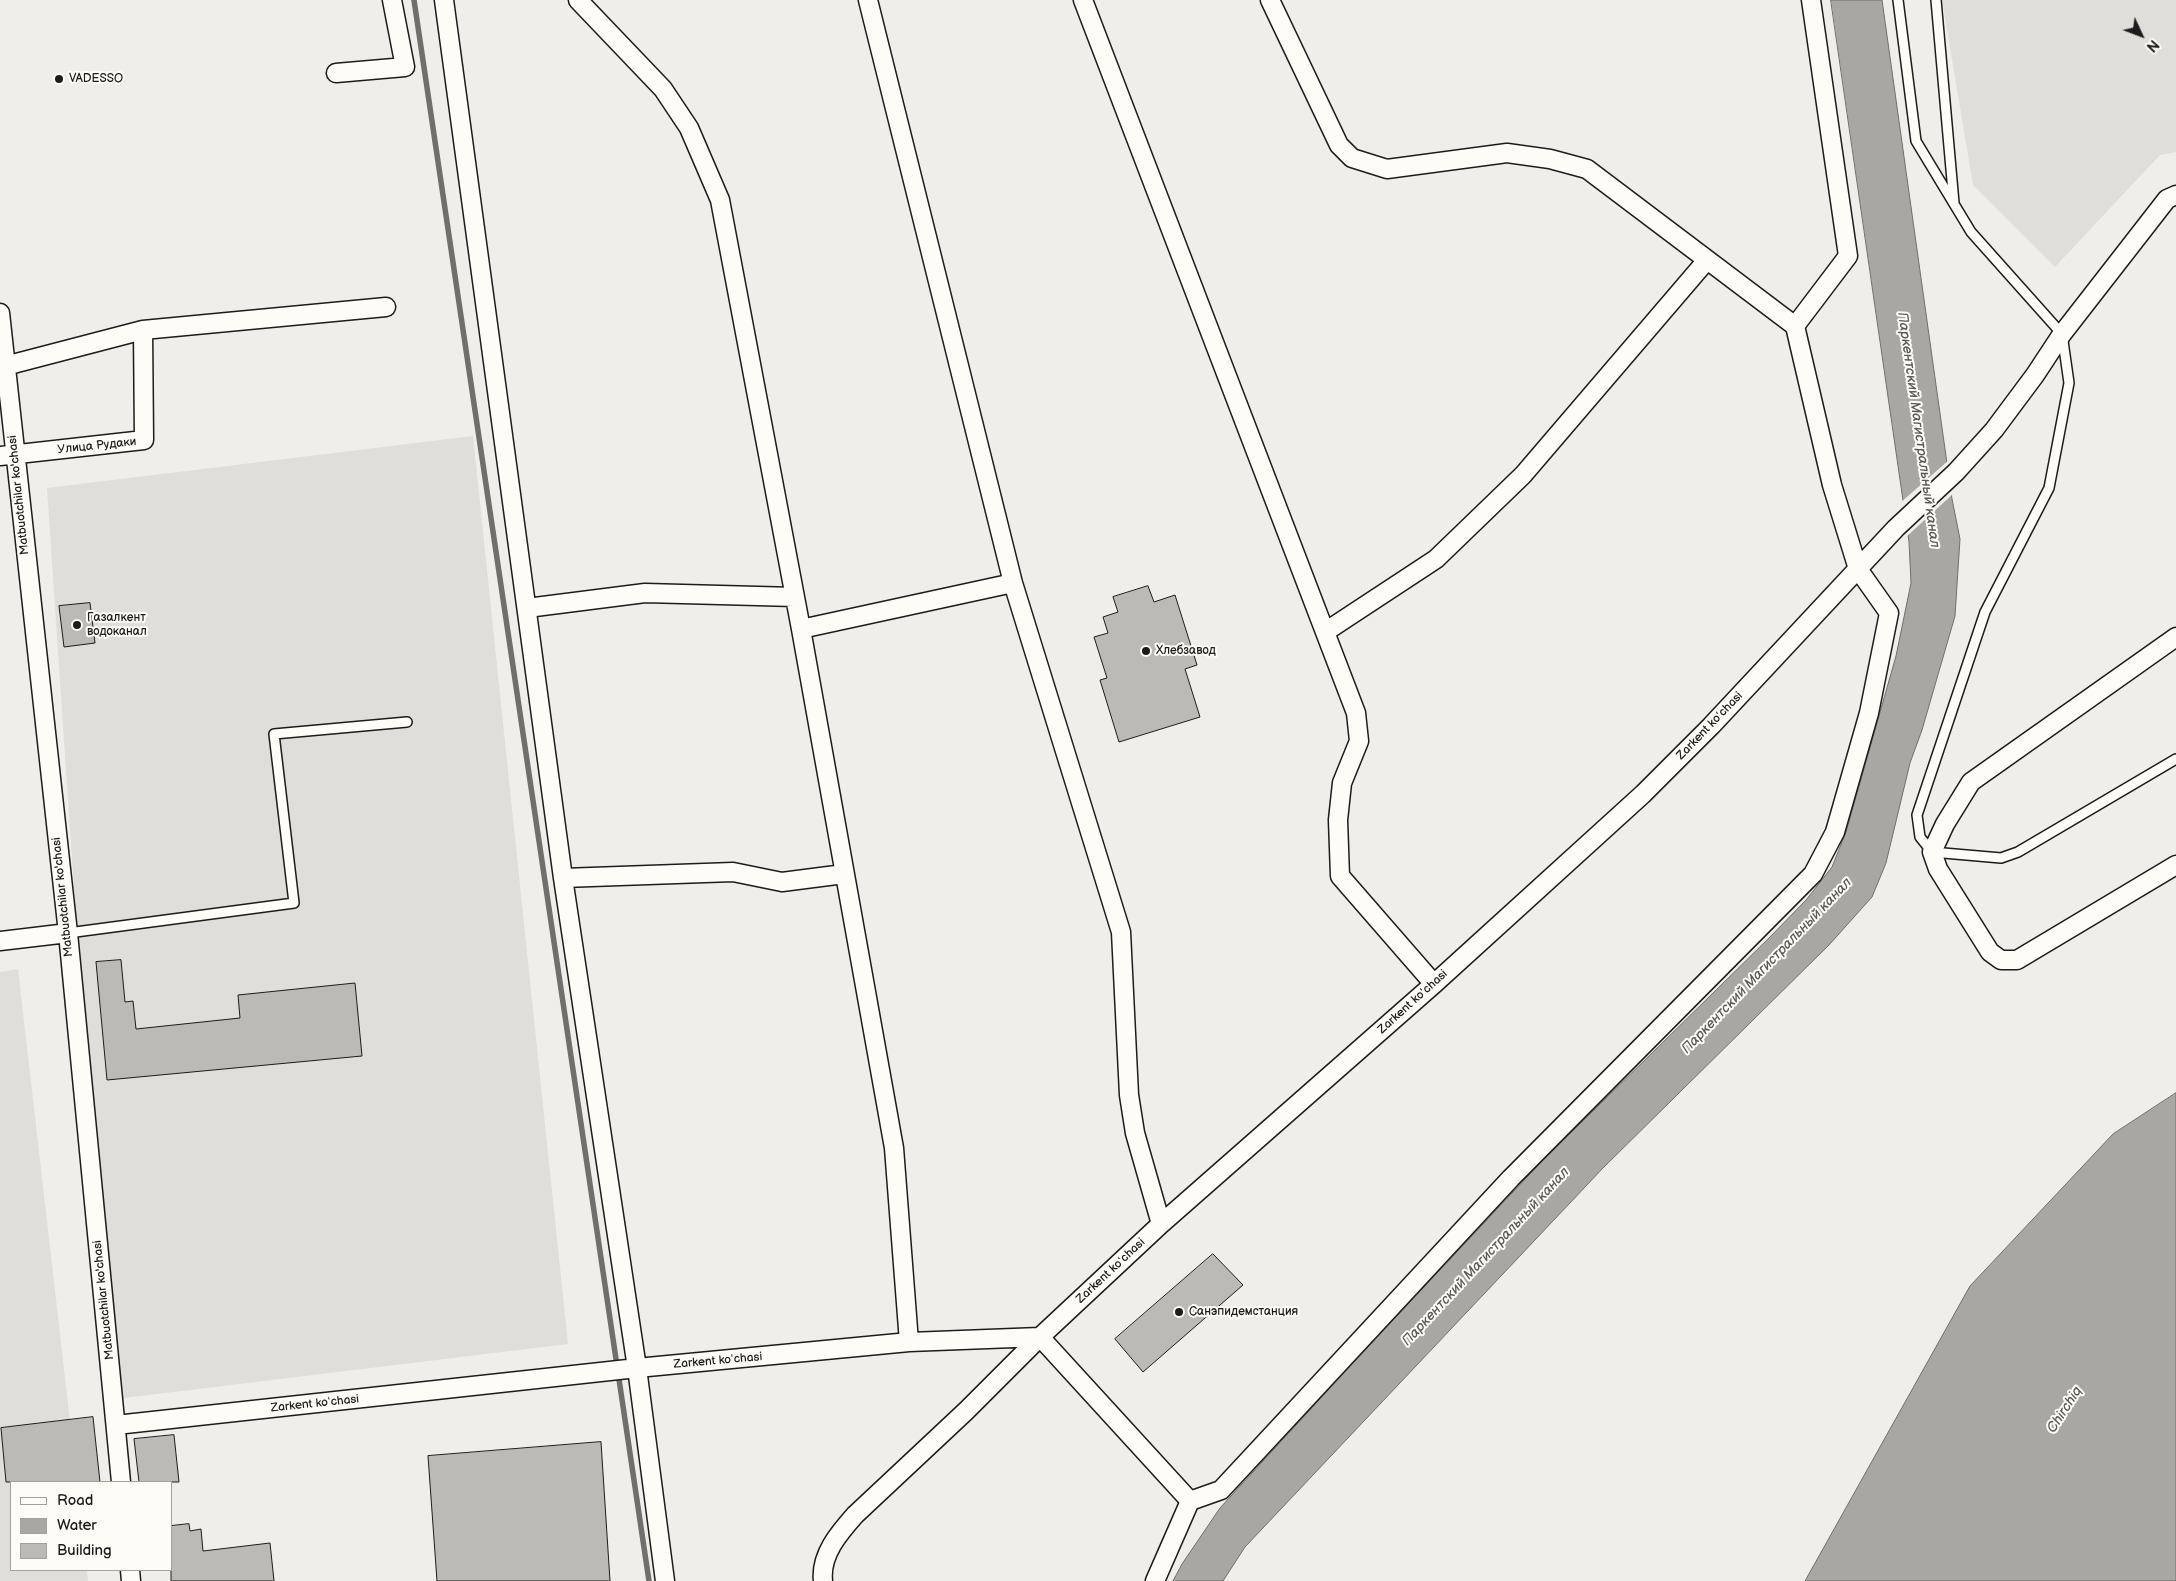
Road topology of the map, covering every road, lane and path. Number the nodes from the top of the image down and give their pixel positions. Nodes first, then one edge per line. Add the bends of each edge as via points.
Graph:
1 (392, 0) edge
2 (444, 0) edge
3 (578, 0) edge
4 (1083, 0) edge
5 (1270, 0) edge
6 (1811, 0) edge
7 (1898, 0) edge
8 (1936, 0) edge
9 (873, 1) edge
10 (336, 73) dead end
11 (2176, 195) edge
12 (1955, 206) junction
13 (1707, 260) junction
14 (386, 307) dead end
15 (0, 313) edge
16 (1795, 326) junction
17 (143, 330) junction
18 (2062, 334) junction
19 (5, 366) junction
20 (7, 455) edge
21 (1858, 569) junction
22 (1013, 583) junction
23 (795, 596) junction
24 (527, 608) junction
25 (801, 628) junction
26 (1325, 632) junction
27 (2176, 637) edge
28 (407, 722) dead end
29 (2176, 759) edge
30 (1932, 852) junction
31 (2176, 865) edge
32 (844, 874) junction
33 (563, 878) junction
34 (68, 933) junction
35 (0, 940) edge
36 (1434, 984) junction
37 (1161, 1224) junction
38 (1040, 1337) junction
39 (909, 1342) junction
40 (624, 1370) junction
41 (116, 1425) junction
42 (121, 1481) edge
43 (1190, 1501) junction
44 (665, 1581) edge
45 (823, 1581) edge
46 (1155, 1581) edge

1 - 10 street via 404,66
2 - 24 street
3 - 23 street via 663,88 689,128 720,200
4 - 26 street
5 - 13 street via 1339,145 1352,158 1387,169 1507,153 1587,168
6 - 16 street via 1848,256
7 - 12 lane via 1916,141
8 - 12 lane
9 - 22 street
11 - 18 street, Zarkent koʻchasi via 2167,199
12 - 18 lane via 1970,232
13 - 16 street
13 - 26 street via 1523,475 1436,559
14 - 17 street
15 - 19 street, Matbuotchilar ko'chasi
16 - 21 street via 1832,485
17 - 19 street
17 - 20 street, Улица Рудаки via 144,440
18 - 21 street, Zarkent koʻchasi via 1994,430
18 - 30 lane via 2069,382 2049,488 1985,612 1917,815 1920,837
19 - 20 street, Matbuotchilar ko'chasi
20 - 34 street, Matbuotchilar ko'chasi
21 - 36 street, Zarkent koʻchasi via 1663,774
21 - 43 street via 1889,613 1869,712 1835,832 1813,874 1511,1178 1221,1490
22 - 25 street
22 - 37 street via 1121,932 1129,1095 1135,1133
23 - 24 street via 645,593
23 - 25 street
24 - 33 street
25 - 32 street
26 - 36 street via 1356,713 1359,741 1342,783 1338,820 1340,876
27 - 30 street via 1971,782
28 - 34 lane via 274,734 294,903
29 - 30 lane via 2018,852 2001,858
30 - 31 street via 1938,869 1990,952 2001,960 2017,960
32 - 33 street via 782,882 732,872
32 - 39 street via 894,1148
33 - 40 street
34 - 35 street
34 - 41 street, Matbuotchilar ko'chasi
36 - 37 street, Zarkent koʻchasi
37 - 38 street, Zarkent koʻchasi
38 - 39 street, Zarkent koʻchasi
38 - 43 street
38 - 45 street via 838,1533 827,1553
39 - 40 street, Zarkent koʻchasi
40 - 41 street, Zarkent koʻchasi
40 - 44 street
41 - 42 street, Matbuotchilar ko'chasi
43 - 46 street

